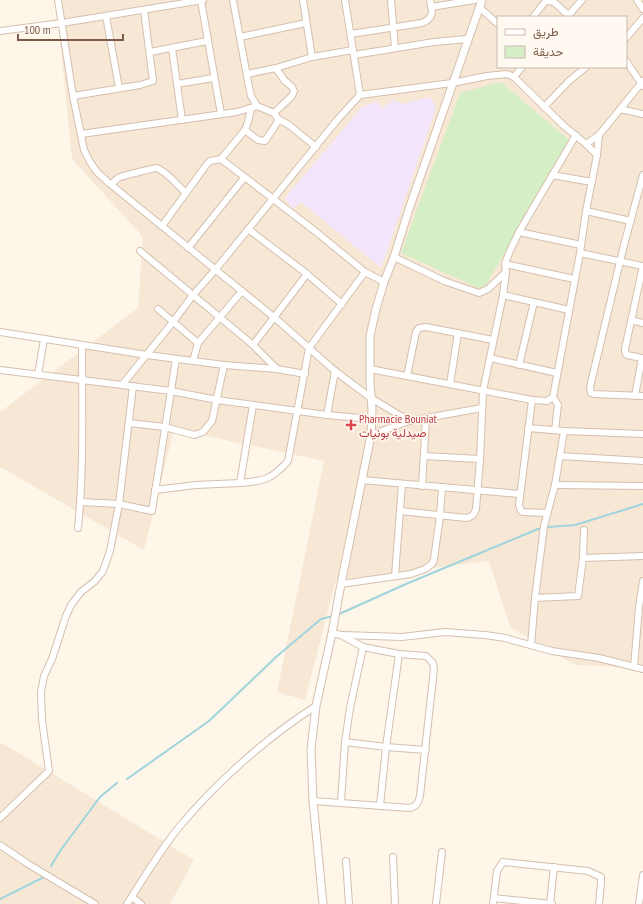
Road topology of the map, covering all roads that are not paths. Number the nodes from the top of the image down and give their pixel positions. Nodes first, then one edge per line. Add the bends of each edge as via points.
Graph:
1 (58, 0) edge
2 (161, 0) edge
3 (202, 0) edge
4 (232, 0) edge
5 (303, 0) edge
6 (345, 0) edge
7 (391, 0) edge
8 (430, 0) edge
9 (475, 0) edge
10 (582, 0) edge
11 (637, 0) edge
12 (480, 4) edge
13 (163, 7) junction
14 (431, 7) junction
15 (643, 9) edge
16 (144, 10) junction
17 (106, 16) junction
18 (534, 16) edge
19 (568, 16) edge
20 (643, 18) edge
21 (62, 23) junction
22 (306, 23) junction
23 (497, 23) edge
24 (394, 28) junction
25 (0, 31) edge
26 (351, 34) junction
27 (240, 37) junction
28 (627, 37) edge
29 (467, 39) junction
30 (207, 41) junction
31 (172, 48) junction
32 (395, 48) junction
33 (150, 52) junction
34 (354, 52) junction
35 (312, 57) junction
36 (627, 62) edge
37 (276, 68) junction
38 (521, 68) edge
39 (585, 68) edge
40 (247, 74) junction
41 (514, 77) junction
42 (214, 78) junction
43 (452, 83) junction
44 (643, 83) edge
45 (177, 84) junction
46 (119, 88) junction
47 (360, 95) junction
48 (73, 96) junction
49 (254, 107) junction
50 (544, 107) junction
51 (620, 109) junction
52 (274, 113) junction
53 (221, 114) junction
54 (643, 114) edge
55 (278, 119) junction
56 (182, 120) junction
57 (245, 130) junction
58 (81, 134) junction
59 (576, 135) junction
60 (599, 135) junction
61 (586, 144) junction
62 (316, 147) junction
63 (597, 155) junction
64 (221, 159) junction
65 (552, 174) junction
66 (643, 175) edge
67 (244, 178) junction
68 (592, 182) junction
69 (112, 185) junction
70 (185, 192) junction
71 (273, 200) junction
72 (586, 211) junction
73 (630, 221) junction
74 (162, 226) junction
75 (248, 228) junction
76 (519, 232) junction
77 (581, 245) junction
78 (188, 248) junction
79 (140, 251) dead end
80 (580, 253) junction
81 (394, 257) junction
82 (621, 261) junction
83 (505, 264) junction
84 (643, 266) edge
85 (216, 270) junction
86 (365, 272) junction
87 (506, 272) junction
88 (307, 274) junction
89 (574, 279) junction
90 (384, 282) junction
91 (242, 291) junction
92 (193, 295) junction
93 (503, 295) junction
94 (534, 302) junction
95 (342, 304) junction
96 (158, 309) dead end
97 (569, 310) junction
98 (220, 318) junction
99 (275, 318) junction
100 (631, 320) junction
101 (173, 322) junction
102 (643, 323) edge
103 (0, 332) edge
104 (458, 333) junction
105 (44, 339) junction
106 (493, 340) junction
107 (198, 343) junction
108 (82, 345) junction
109 (253, 345) junction
110 (309, 348) junction
111 (147, 355) junction
112 (642, 355) edge
113 (176, 358) junction
114 (490, 358) junction
115 (193, 361) junction
116 (224, 365) junction
117 (520, 365) junction
118 (277, 369) junction
119 (370, 369) junction
120 (0, 370) edge
121 (335, 371) junction
122 (557, 373) junction
123 (305, 374) junction
124 (38, 375) junction
125 (408, 376) junction
126 (82, 380) junction
127 (450, 384) junction
128 (122, 385) junction
129 (133, 386) junction
130 (171, 391) junction
131 (483, 391) junction
132 (635, 396) junction
133 (643, 396) edge
134 (553, 397) junction
135 (371, 398) junction
136 (216, 400) junction
137 (532, 400) junction
138 (253, 405) junction
139 (482, 408) junction
140 (297, 411) junction
141 (327, 415) junction
142 (372, 419) junction
143 (426, 419) junction
144 (409, 421) junction
145 (129, 423) junction
146 (166, 427) junction
147 (528, 428) junction
148 (555, 430) junction
149 (564, 431) junction
150 (643, 434) edge
151 (371, 435) junction
152 (424, 456) junction
153 (560, 456) junction
154 (480, 459) junction
155 (643, 461) edge
156 (362, 480) junction
157 (240, 483) junction
158 (402, 484) junction
159 (555, 485) junction
160 (422, 486) junction
161 (643, 486) edge
162 (442, 487) junction
163 (156, 490) junction
164 (477, 490) junction
165 (520, 494) junction
166 (81, 502) junction
167 (119, 504) junction
168 (400, 511) junction
169 (547, 513) junction
170 (440, 516) junction
171 (78, 528) dead end
172 (584, 530) dead end
173 (643, 556) edge
174 (583, 558) junction
175 (395, 576) junction
176 (643, 581) edge
177 (341, 584) junction
178 (535, 598) junction
179 (641, 608) edge
180 (332, 633) junction
181 (341, 635) junction
182 (531, 645) junction
183 (363, 647) junction
184 (399, 654) junction
185 (634, 667) junction
186 (643, 669) edge
187 (316, 706) junction
188 (345, 742) junction
189 (386, 747) junction
190 (426, 750) junction
191 (313, 801) junction
192 (341, 802) junction
193 (380, 806) junction
194 (0, 818) edge
195 (0, 844) edge
196 (442, 852) dead end
197 (393, 857) dead end
198 (346, 861) dead end
199 (554, 867) junction
200 (643, 875) edge
201 (132, 897) junction
202 (494, 901) edge
203 (96, 904) edge
204 (127, 904) edge
205 (141, 904) edge
206 (323, 904) edge
207 (349, 904) edge
208 (395, 904) edge
209 (436, 904) edge
210 (551, 904) edge
211 (599, 904) edge
212 (639, 904) edge

1 - 21 street
2 - 13 street
3 - 13 street
3 - 30 street
4 - 27 street
5 - 22 street
6 - 26 street
7 - 24 street
8 - 14 street
9 - 14 street
10 - 19 street
11 - 15 street
12 - 23 street
12 - 29 street
13 - 16 street
14 - 24 street via 429,20
16 - 17 street
16 - 33 street
17 - 21 street
17 - 46 street
18 - 19 street via 548,1 557,5
20 - 28 street
21 - 25 street
21 - 48 street
22 - 27 street
22 - 35 street
24 - 26 street
24 - 32 street
26 - 34 street
27 - 40 street
29 - 32 street
29 - 43 street
30 - 31 street
30 - 42 street
31 - 33 street
31 - 45 street
32 - 34 street
33 - 46 street via 153,81
34 - 35 street
34 - 47 street
35 - 37 street
36 - 44 street
37 - 40 street
37 - 52 street via 294,92
38 - 41 street
39 - 50 street via 568,81
40 - 49 street
41 - 43 street via 507,74
41 - 50 street
42 - 45 street
42 - 53 street
43 - 47 street
43 - 81 street
44 - 51 street
45 - 56 street
46 - 48 street
47 - 62 street
48 - 58 street
49 - 52 street
49 - 53 street
49 - 57 street
50 - 59 street
51 - 54 street
51 - 60 street
52 - 55 street
53 - 56 street
55 - 57 street via 265,140 258,140
55 - 62 street
56 - 58 street
57 - 64 street
58 - 69 street via 84,150 90,162
59 - 61 street
59 - 65 street
60 - 61 street
60 - 63 street
61 - 63 street
62 - 71 street
63 - 68 street
64 - 67 street
64 - 70 street via 210,160
65 - 68 street
65 - 76 street
66 - 73 street
67 - 71 street
67 - 78 street
68 - 72 street
69 - 70 street via 121,176 153,168 162,171
69 - 74 street
70 - 74 street
71 - 75 street
71 - 86 street
72 - 73 street
72 - 77 street
73 - 82 street
74 - 78 street
75 - 85 street
75 - 88 street
76 - 77 street
76 - 83 street
77 - 80 street
78 - 85 street
79 - 92 street
80 - 82 street
80 - 89 street
81 - 87 street via 444,281 479,294 488,290
81 - 90 street
82 - 84 street
82 - 132 street via 590,390 594,394
83 - 87 street
83 - 89 street
84 - 100 street
85 - 91 street
85 - 92 street
86 - 90 street
86 - 95 street
87 - 93 street
88 - 95 street
88 - 99 street
89 - 97 street
90 - 119 street via 370,336
91 - 98 street
91 - 99 street
92 - 98 street
92 - 101 street
93 - 94 street
93 - 106 street
94 - 97 street
94 - 117 street
95 - 110 street
96 - 101 street
97 - 122 street
98 - 107 street
98 - 109 street
99 - 109 street
99 - 110 street
100 - 102 street
100 - 112 street via 625,352 627,355
101 - 107 street
101 - 111 street
103 - 105 street
104 - 106 street
104 - 125 street via 420,328 416,332
104 - 127 street
105 - 108 street
105 - 124 street
106 - 114 street
107 - 115 street
108 - 111 street
108 - 126 street
109 - 118 street
110 - 121 street
110 - 123 street
111 - 113 street
111 - 128 street
112 - 132 street
113 - 115 street
113 - 130 street
114 - 117 street
114 - 131 street
115 - 116 street
116 - 118 street
116 - 136 street
117 - 122 street
118 - 123 street
119 - 125 street
119 - 135 street
120 - 124 street
121 - 135 street
121 - 141 street
122 - 134 street
123 - 140 street
124 - 126 street
125 - 127 street
126 - 128 street
126 - 166 street
127 - 131 street
128 - 129 street
129 - 130 street
129 - 145 street
130 - 136 street
130 - 146 street
131 - 137 street
131 - 139 street
132 - 133 street
134 - 137 street via 547,401
134 - 148 street via 558,405
135 - 142 street
135 - 144 street
136 - 138 street
136 - 146 street via 212,421 203,432 194,435
137 - 147 street
138 - 140 street
138 - 157 street
139 - 143 street
139 - 154 street
140 - 141 street
140 - 157 street via 288,461 267,479
141 - 142 street
142 - 151 street
143 - 144 street
143 - 152 street
144 - 151 street
145 - 146 street
145 - 167 street
146 - 163 street
147 - 148 street
147 - 165 street
148 - 149 street
149 - 150 street
149 - 153 street
151 - 156 street
152 - 154 street
152 - 160 street
153 - 155 street
153 - 159 street
154 - 164 street
156 - 158 street
156 - 177 street
157 - 163 street
158 - 160 street
158 - 168 street
159 - 161 street
159 - 169 street
160 - 162 street
162 - 164 street
162 - 170 street
163 - 167 street via 152,511
164 - 165 street
164 - 170 street via 476,509 471,517
165 - 169 street via 519,505 523,512
166 - 167 street
166 - 171 street
167 - 194 street via 110,551 103,571 71,605 44,676 41,692 42,720 49,771
168 - 170 street
168 - 175 street
169 - 178 street
170 - 175 street via 432,564 411,574
172 - 174 street
173 - 174 street
174 - 178 street via 578,596
175 - 177 street
176 - 179 street
177 - 180 street
178 - 182 street
179 - 185 street
180 - 181 street
180 - 187 street
181 - 182 street via 402,637 445,632 468,633 505,638
181 - 183 street
182 - 185 street via 552,652 599,658
183 - 184 street
183 - 188 street
184 - 189 street
184 - 190 street via 426,656 433,663
185 - 186 street
187 - 191 street via 312,750
187 - 201 street via 281,730 245,760 199,804 179,827
188 - 189 street
188 - 192 street
189 - 190 street
189 - 193 street
190 - 193 street via 420,796 416,807
191 - 192 street
191 - 206 street
192 - 193 street
195 - 203 street via 28,864
196 - 209 street
197 - 208 street
198 - 207 street
199 - 202 street via 503,862 497,871
199 - 210 street
199 - 211 street via 588,871 601,877
200 - 212 street
201 - 204 street
201 - 205 street
202 - 210 street

